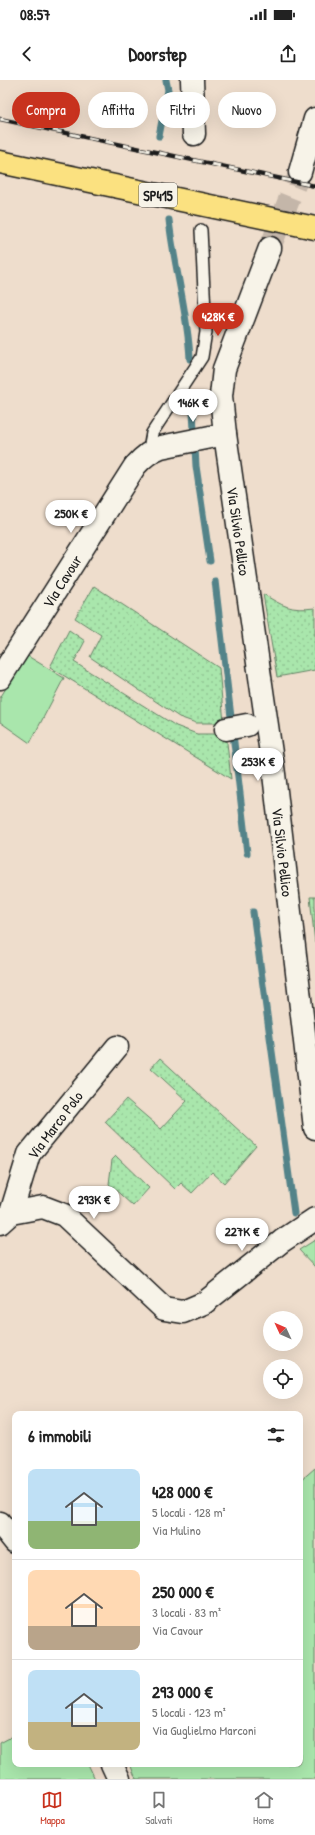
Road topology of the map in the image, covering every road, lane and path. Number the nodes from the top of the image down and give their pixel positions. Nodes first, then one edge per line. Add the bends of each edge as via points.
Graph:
1 (192, 80) edge
2 (315, 119) edge
3 (194, 134) dead end
4 (0, 162) edge
5 (300, 172) tunnel mouth
6 (315, 228) edge
7 (201, 230) dead end
8 (270, 248) tunnel mouth
9 (218, 436) junction
10 (152, 450) junction
11 (0, 678) edge
12 (117, 1047) dead end
13 (315, 1128) edge
14 (6, 1218) edge
15 (315, 1219) edge
16 (0, 1523) edge
17 (12, 1538) edge
18 (113, 1767) edge
19 (119, 1779) edge

1 - 3 street
2 - 5 street
4 - 6 main road, SP415
7 - 10 lane via 205,347 196,369 152,433
8 - 9 street, Via Silvio Pellico via 224,369
9 - 10 street, Via Cavour
9 - 13 street, Via Silvio Pellico via 274,774
10 - 11 street, Via Cavour via 135,466
12 - 14 street, Via Marco Polo via 29,1154
14 - 15 street via 43,1207 64,1215 164,1309 183,1312 204,1303 282,1241
16 - 17 street
18 - 19 street

